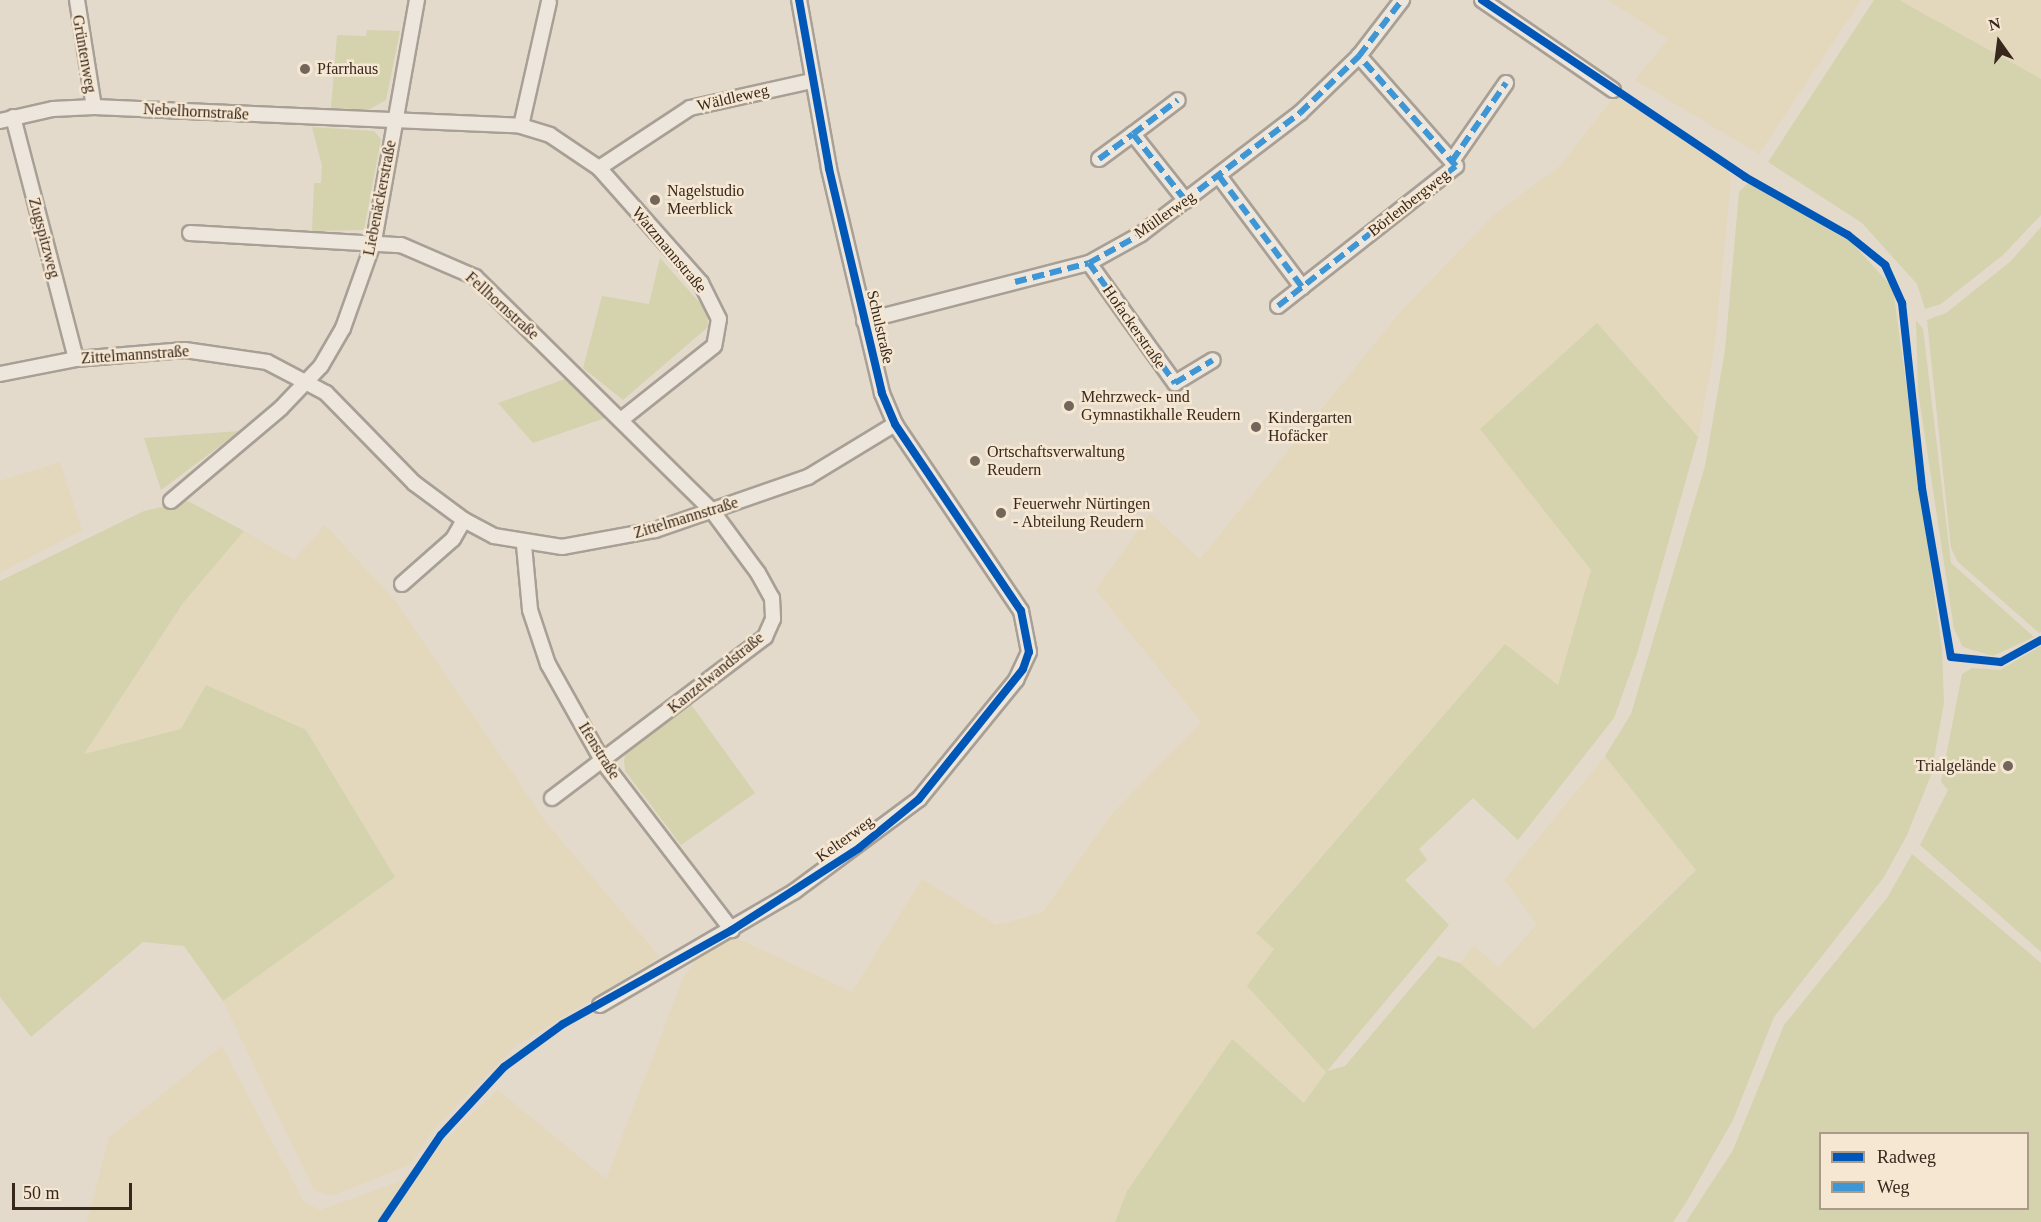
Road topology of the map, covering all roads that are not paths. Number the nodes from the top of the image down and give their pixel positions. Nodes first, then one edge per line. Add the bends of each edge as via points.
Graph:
1 (77, 0) edge
2 (417, 0) edge
3 (799, 0) edge
4 (1402, 0) edge
5 (1482, 0) edge
6 (549, 2) dead end
7 (1359, 56) junction
8 (812, 81) junction
9 (1506, 83) dead end
10 (1613, 90) dead end
11 (1178, 100) dead end
12 (94, 107) junction
13 (6, 119) edge
14 (394, 122) junction
15 (521, 126) junction
16 (1133, 134) junction
17 (1099, 159) dead end
18 (1452, 161) junction
19 (599, 168) junction
20 (1219, 176) junction
21 (1186, 201) junction
22 (190, 232) dead end
23 (374, 241) junction
24 (1089, 262) junction
25 (1302, 287) junction
26 (1278, 306) dead end
27 (864, 321) junction
28 (76, 359) junction
29 (1213, 360) dead end
30 (0, 374) edge
31 (306, 382) junction
32 (621, 420) junction
33 (895, 424) junction
34 (171, 501) dead end
35 (713, 512) junction
36 (464, 520) junction
37 (524, 545) junction
38 (402, 584) dead end
39 (1025, 623) joint
40 (603, 762) junction
41 (552, 798) dead end
42 (732, 930) junction
43 (600, 1005) dead end

1 - 12 street, Grüntenweg
2 - 14 street, Liebenäckerstraße
3 - 8 street, Schulstraße
4 - 7 street, Müllerweg
5 - 10 street
6 - 15 street
7 - 18 street, Börlenbergweg
7 - 20 street, Müllerweg via 1300,113
8 - 19 street, Wäldleweg via 690,108
8 - 27 street, Schulstraße
9 - 18 street
11 - 16 street
12 - 13 street, Nebelhornstraße
12 - 14 street, Nebelhornstraße
13 - 28 street, Zugspitzweg
14 - 15 street, Watzmannstraße
14 - 23 street, Liebenäckerstraße
15 - 19 street, Watzmannstraße via 550,135
16 - 17 street
16 - 21 street
18 - 25 street, Börlenbergweg via 1456,166
19 - 32 street, Watzmannstraße via 701,283 719,319 714,346
20 - 21 street, Müllerweg
20 - 25 street
21 - 24 street, Müllerweg
22 - 23 street, Fellhornstraße
23 - 31 street, Liebenäckerstraße via 343,328
23 - 32 street, Fellhornstraße via 444,260 475,277
24 - 27 street, Müllerweg
24 - 29 street, Hofackerstraße via 1175,383
25 - 26 street, Börlenbergweg
27 - 33 street, Schulstraße
28 - 30 street, Zittelmannstraße
28 - 31 street, Zittelmannstraße via 185,350 242,355
31 - 34 street, Liebenäckerstraße via 225,460
31 - 36 street, Zittelmannstraße via 326,393 414,483
32 - 35 street, Fellhornstraße
33 - 35 street, Zittelmannstraße via 808,477
33 - 39 street, Schulstraße
35 - 37 street, Zittelmannstraße via 605,542
35 - 40 street, Kanzelwandstraße via 772,598 773,619 765,637
36 - 37 street, Zittelmannstraße
36 - 38 street via 453,538
37 - 40 street, Ifenstraße via 536,634
39 - 42 street, Kelterweg via 1029,652 1023,669 919,799 860,848
40 - 41 street, Kanzelwandstraße
40 - 42 street, Ifenstraße
42 - 43 street, Kelterweg

